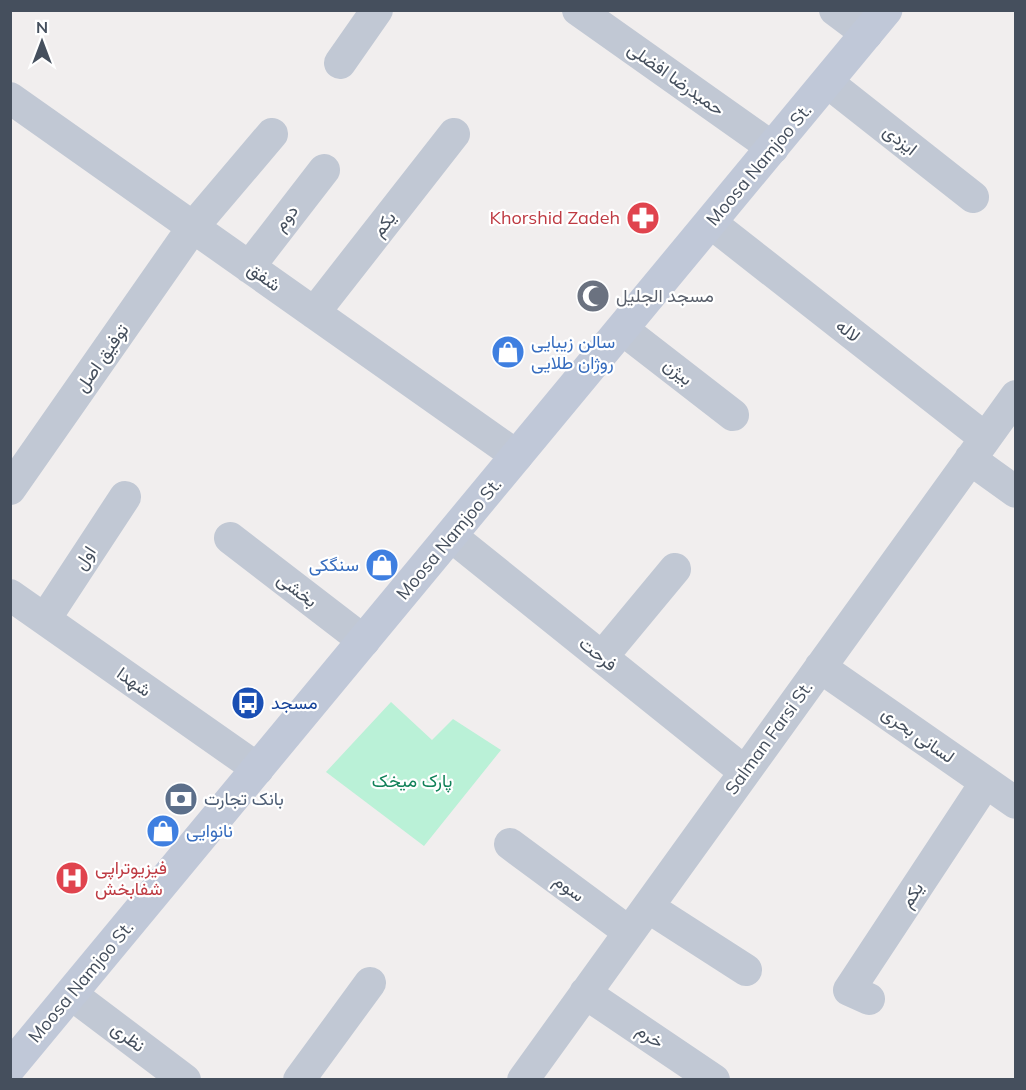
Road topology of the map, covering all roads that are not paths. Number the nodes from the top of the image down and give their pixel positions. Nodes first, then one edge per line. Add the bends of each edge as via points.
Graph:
1 (377, 10) edge
2 (578, 10) edge
3 (835, 10) edge
4 (877, 22) edge
5 (340, 63) dead end
6 (827, 82) junction
7 (10, 98) edge
8 (272, 134) dead end
9 (454, 134) dead end
10 (773, 148) junction
11 (324, 170) dead end
12 (973, 197) dead end
13 (711, 223) junction
14 (193, 227) junction
15 (249, 267) junction
16 (314, 313) junction
17 (622, 329) junction
18 (1016, 396) edge
19 (733, 415) dead end
20 (977, 449) junction
21 (517, 456) junction
22 (10, 489) edge
23 (1016, 492) edge
24 (125, 497) dead end
25 (451, 536) junction
26 (230, 538) dead end
27 (675, 569) dead end
28 (10, 595) edge
29 (45, 619) junction
30 (364, 641) junction
31 (602, 657) junction
32 (820, 668) junction
33 (258, 769) junction
34 (745, 772) junction
35 (986, 782) junction
36 (1016, 803) edge
37 (510, 843) dead end
38 (648, 907) junction
39 (629, 932) junction
40 (746, 970) dead end
41 (370, 983) dead end
42 (585, 993) junction
43 (71, 994) junction
44 (869, 999) dead end
45 (10, 1067) edge
46 (185, 1080) edge
47 (299, 1080) edge
48 (523, 1080) edge
49 (714, 1080) edge

1 - 5 street
2 - 10 street, حمیدرضا افضلی
3 - 4 street
4 - 6 main road, Moosa Namjoo St.
6 - 10 main road, Moosa Namjoo St.
6 - 12 street, ایزدی
7 - 14 street, شفق
8 - 14 street
9 - 16 street, یکم
10 - 13 main road, Moosa Namjoo St.
11 - 15 street, دوم
13 - 17 main road, Moosa Namjoo St.
13 - 20 street, لاله
14 - 15 street, شفق
14 - 22 street, توفیق اصل
15 - 16 street, شفق
16 - 21 street, شفق
17 - 19 street, بیژن
17 - 21 main road, Moosa Namjoo St.
18 - 20 street, Salman Farsi St.
20 - 23 street, لاله
20 - 32 street, Salman Farsi St.
21 - 25 main road, Moosa Namjoo St.
24 - 29 street, اول
25 - 30 main road, Moosa Namjoo St.
25 - 31 street, فرحت
26 - 30 street, بخشی
27 - 31 street
28 - 29 street, شهدا
29 - 33 street, شهدا
30 - 33 main road, Moosa Namjoo St.
31 - 34 street, فرحت
32 - 34 street, Salman Farsi St.
32 - 35 street, لسانی بحری
33 - 43 main road, Moosa Namjoo St.
34 - 38 street, Salman Farsi St.
35 - 36 street, لسانی بحری
35 - 44 street, یکم via 849,990
37 - 39 street, سوم
38 - 39 street, Salman Farsi St.
38 - 40 street
39 - 42 street, Salman Farsi St.
41 - 47 street
42 - 48 street, Salman Farsi St.
42 - 49 street, خرم
43 - 45 main road, Moosa Namjoo St.
43 - 46 street, نظری

